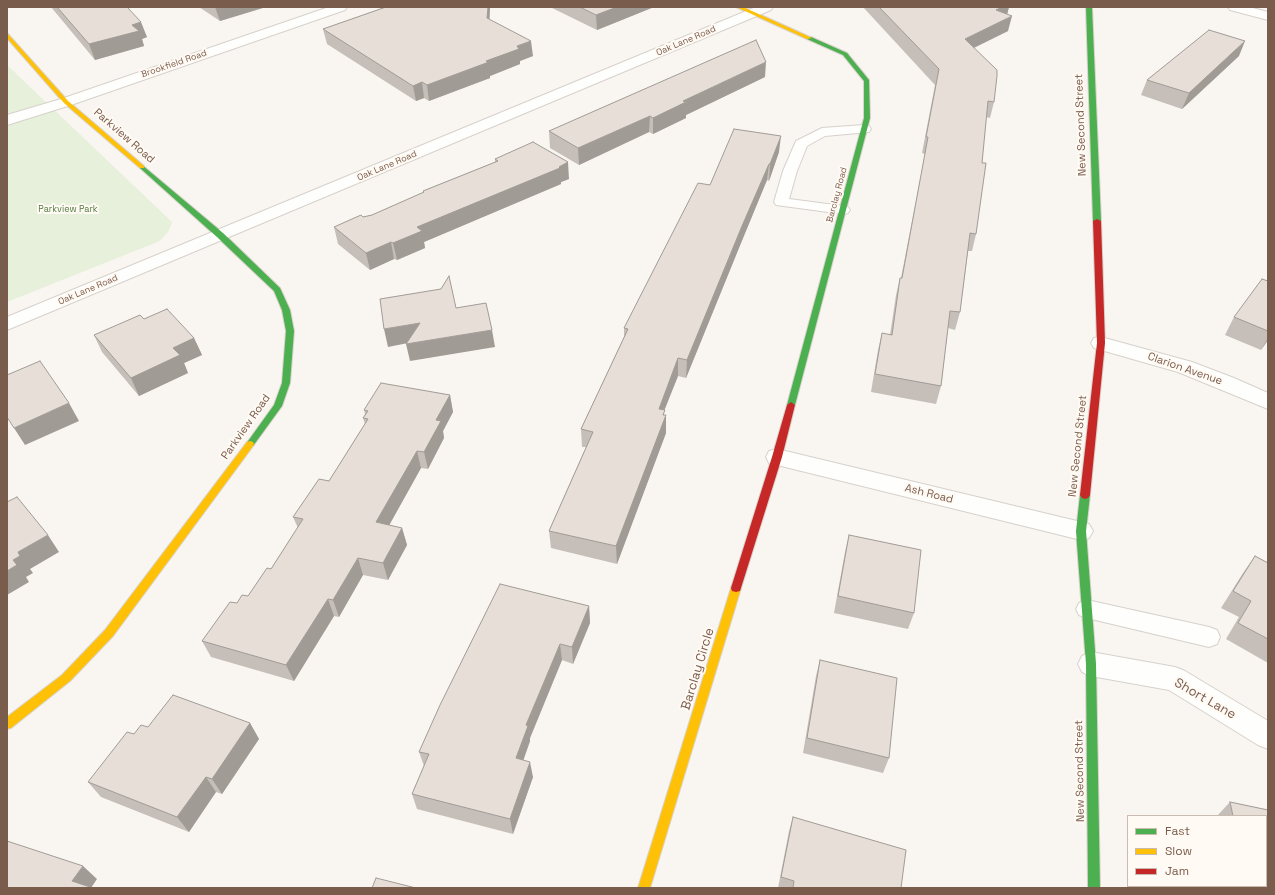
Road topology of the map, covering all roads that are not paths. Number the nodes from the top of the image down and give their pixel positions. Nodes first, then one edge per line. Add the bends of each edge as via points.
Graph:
1 (342, 7) edge
2 (1089, 7) edge
3 (1234, 7) edge
4 (753, 9) edge
5 (322, 10) edge
6 (1268, 16) edge
7 (7, 35) edge
8 (66, 102) junction
9 (7, 120) edge
10 (864, 129) junction
11 (843, 210) junction
12 (220, 235) junction
13 (7, 324) edge
14 (1101, 343) junction
15 (1268, 402) edge
16 (777, 458) junction
17 (1081, 530) junction
18 (1087, 609) junction
19 (1208, 637) dead end
20 (1091, 664) junction
21 (7, 724) edge
22 (1268, 736) edge
23 (644, 888) edge
24 (1094, 888) edge

1 - 5 street, Brookfield Road
2 - 14 street, New Second Street
3 - 6 street
4 - 10 street, Barclay Road via 845,54 866,81 867,118
4 - 12 street, Oak Lane Road
5 - 8 street, Brookfield Road
7 - 8 street, Parkview Road
8 - 9 street, Brookfield Road
8 - 12 street, Parkview Road
10 - 11 street, Barclay Road
10 - 11 lane via 822,132 801,144 781,202
11 - 16 street, Barclay Road
12 - 13 street, Oak Lane Road
12 - 21 street, Parkview Road via 277,290 286,310 290,331 286,383 278,406 109,633 66,678
14 - 15 street, Clarion Avenue via 1185,368 1227,383
14 - 17 street, New Second Street
16 - 17 street, Ash Road
16 - 23 street, Barclay Circle
17 - 18 street, New Second Street
18 - 19 lane
18 - 20 street, New Second Street
20 - 22 street, Short Lane via 1175,679
20 - 24 street, New Second Street

